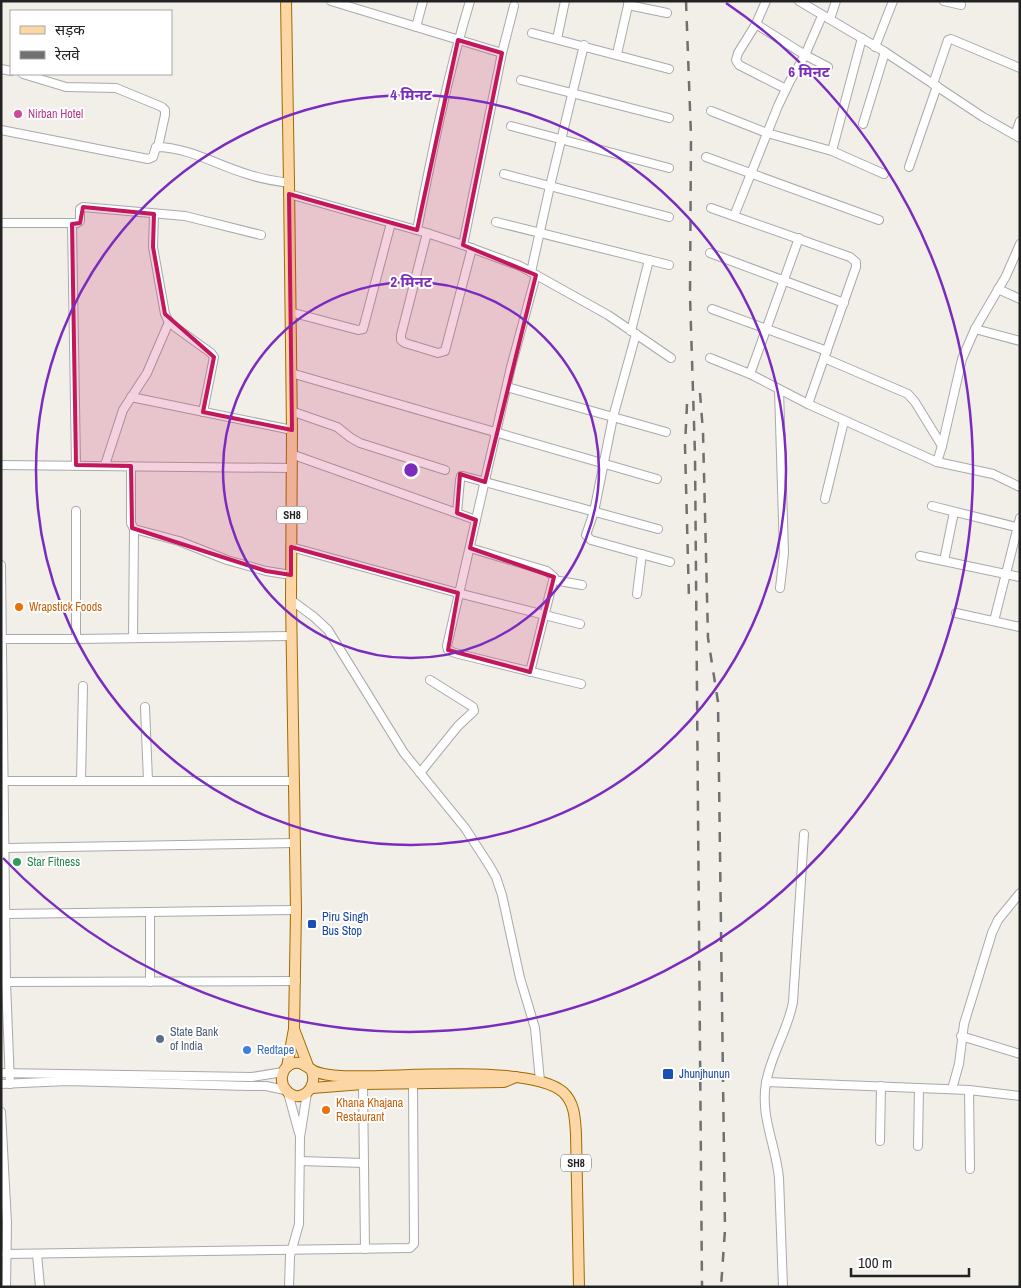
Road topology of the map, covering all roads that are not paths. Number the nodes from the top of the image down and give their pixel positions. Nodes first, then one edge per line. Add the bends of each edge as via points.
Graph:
1 (286, 1) edge
2 (331, 1) edge
3 (422, 1) edge
4 (470, 1) edge
5 (565, 1) edge
6 (766, 1) edge
7 (799, 1) edge
8 (836, 1) edge
9 (893, 1) edge
10 (944, 1) edge
11 (628, 3) edge
12 (810, 4) edge
13 (961, 5) dead end
14 (514, 6) dead end
15 (667, 13) dead end
16 (826, 18) junction
17 (756, 24) junction
18 (416, 27) junction
19 (532, 33) dead end
20 (862, 38) junction
21 (557, 39) junction
22 (458, 40) junction
23 (584, 45) junction
24 (875, 47) junction
25 (884, 52) junction
26 (502, 53) junction
27 (617, 54) junction
28 (805, 55) junction
29 (828, 67) dead end
30 (1020, 68) edge
31 (669, 69) dead end
32 (26, 75) edge
33 (520, 80) dead end
34 (935, 85) junction
35 (786, 89) junction
36 (573, 92) junction
37 (711, 111) dead end
38 (669, 118) dead end
39 (1020, 121) edge
40 (863, 124) dead end
41 (511, 126) dead end
42 (1, 130) edge
43 (767, 133) junction
44 (1017, 137) edge
45 (561, 139) junction
46 (158, 147) junction
47 (832, 151) junction
48 (706, 157) dead end
49 (909, 167) dead end
50 (669, 168) dead end
51 (751, 173) junction
52 (504, 174) dead end
53 (884, 174) dead end
54 (550, 186) junction
55 (289, 189) junction
56 (711, 208) dead end
57 (154, 214) junction
58 (734, 216) junction
59 (669, 217) dead end
60 (879, 220) dead end
61 (1, 222) edge
62 (496, 222) dead end
63 (391, 223) junction
64 (72, 224) junction
65 (417, 230) junction
66 (540, 232) junction
67 (427, 233) junction
68 (261, 235) dead end
69 (799, 238) junction
70 (1020, 244) edge
71 (463, 245) junction
72 (472, 248) junction
73 (710, 254) dead end
74 (648, 260) junction
75 (669, 265) dead end
76 (534, 274) junction
77 (783, 281) junction
78 (998, 289) junction
79 (1020, 299) edge
80 (844, 303) junction
81 (712, 309) dead end
82 (290, 312) junction
83 (169, 322) junction
84 (766, 329) junction
85 (975, 329) junction
86 (633, 332) junction
87 (1020, 341) edge
88 (825, 355) junction
89 (671, 358) dead end
90 (710, 358) dead end
91 (290, 373) junction
92 (750, 374) junction
93 (507, 387) junction
94 (779, 390) junction
95 (131, 397) junction
96 (808, 404) junction
97 (292, 411) junction
98 (203, 412) junction
99 (613, 417) junction
100 (844, 421) junction
101 (292, 430) junction
102 (666, 432) dead end
103 (496, 434) junction
104 (942, 446) junction
105 (291, 454) junction
106 (937, 462) junction
107 (604, 464) junction
108 (1, 465) edge
109 (76, 465) junction
110 (105, 465) junction
111 (131, 466) junction
112 (292, 468) junction
113 (445, 470) dead end
114 (657, 479) dead end
115 (485, 482) junction
116 (1020, 488) edge
117 (825, 500) dead end
118 (932, 506) dead end
119 (76, 511) dead end
120 (594, 512) junction
121 (954, 512) junction
122 (457, 513) junction
123 (1020, 518) edge
124 (476, 520) junction
125 (1018, 528) edge
126 (134, 529) junction
127 (658, 529) dead end
128 (291, 547) junction
129 (470, 548) junction
130 (642, 554) junction
131 (920, 556) dead end
132 (944, 561) junction
133 (670, 562) dead end
134 (1, 565) edge
135 (1004, 574) junction
136 (291, 575) junction
137 (1020, 577) edge
138 (554, 580) junction
139 (582, 585) dead end
140 (780, 588) dead end
141 (458, 594) junction
142 (637, 594) dead end
143 (291, 600) junction
144 (956, 613) dead end
145 (545, 615) junction
146 (994, 621) junction
147 (580, 624) dead end
148 (1020, 627) edge
149 (292, 636) junction
150 (133, 638) junction
151 (2, 639) edge
152 (76, 639) junction
153 (530, 672) junction
154 (430, 680) dead end
155 (581, 684) dead end
156 (83, 686) dead end
157 (145, 707) dead end
158 (2, 726) edge
159 (420, 773) junction
160 (4, 781) junction
161 (81, 781) junction
162 (148, 781) junction
163 (293, 781) junction
164 (804, 834) dead end
165 (294, 843) junction
166 (6, 848) junction
167 (1020, 893) edge
168 (296, 910) junction
169 (150, 913) junction
170 (6, 914) junction
171 (296, 981) junction
172 (6, 982) junction
173 (150, 982) junction
174 (294, 1029) junction
175 (962, 1036) junction
176 (1020, 1054) edge
177 (309, 1068) junction
178 (285, 1069) junction
179 (5, 1073) edge
180 (517, 1077) junction
181 (540, 1081) junction
182 (766, 1082) junction
183 (413, 1083) junction
184 (6, 1084) edge
185 (363, 1084) junction
186 (881, 1086) junction
187 (919, 1088) junction
188 (952, 1089) junction
189 (309, 1090) junction
190 (969, 1090) junction
191 (287, 1091) junction
192 (1020, 1096) edge
193 (1, 1112) edge
194 (300, 1137) junction
195 (880, 1140) dead end
196 (918, 1146) dead end
197 (300, 1161) junction
198 (364, 1163) junction
199 (970, 1169) dead end
200 (292, 1249) junction
201 (365, 1249) junction
202 (6, 1254) junction
203 (37, 1254) junction
204 (6, 1287) edge
205 (40, 1287) edge
206 (289, 1287) edge
207 (578, 1287) edge
208 (783, 1287) edge

1 - 55 main road, SH8
2 - 18 street
3 - 18 street
4 - 22 street
5 - 21 street
6 - 17 street
7 - 12 street
8 - 16 street
9 - 24 street
10 - 13 street
11 - 15 street
11 - 27 street
12 - 16 street
14 - 26 street
16 - 20 street
16 - 28 street
17 - 28 street
17 - 35 street via 736,60
18 - 22 street
19 - 21 street
20 - 24 street
20 - 47 street
21 - 23 street
22 - 26 street
22 - 65 street via 439,116
23 - 27 street
23 - 36 street
24 - 25 street
25 - 34 street
25 - 40 street
26 - 71 street
27 - 31 street
28 - 29 street
28 - 35 street
30 - 34 street via 951,39 947,42
32 - 46 street via 66,87 116,88 164,108
33 - 36 street
34 - 44 street
34 - 49 street
35 - 43 street
36 - 38 street
36 - 45 street
37 - 43 street
39 - 44 street
41 - 45 street
42 - 46 street via 148,159
43 - 47 street
43 - 51 street
45 - 50 street
45 - 54 street
46 - 55 street via 174,148
47 - 53 street
48 - 51 street
51 - 58 street
51 - 60 street
52 - 54 street
54 - 59 street
54 - 66 street
55 - 63 street
55 - 82 main road, SH8
56 - 58 street
57 - 64 street via 83,207 80,222
57 - 68 street via 185,216
57 - 83 street via 155,264
58 - 69 street
61 - 64 street
62 - 66 street
63 - 65 street
63 - 82 street via 363,329
64 - 109 street
65 - 67 street
66 - 74 street
66 - 76 street
67 - 71 street
67 - 72 street via 401,335 405,343 438,353 445,351
69 - 77 street
69 - 80 street via 856,262
70 - 78 street
71 - 72 street
72 - 76 street
73 - 77 street
74 - 75 street
74 - 86 street
76 - 86 street
76 - 93 street
77 - 80 street
77 - 84 street
78 - 79 street
78 - 85 street
80 - 88 street
81 - 84 street
82 - 91 main road, SH8
83 - 95 street via 147,373
83 - 98 street via 214,357
84 - 88 street
84 - 92 street
85 - 87 street
85 - 104 street via 962,359
86 - 89 street
86 - 99 street
88 - 96 street
88 - 104 street via 908,394
90 - 92 street
91 - 97 main road, SH8
91 - 103 street
92 - 94 street
93 - 99 street
93 - 103 street
94 - 96 street
94 - 140 street via 784,552
95 - 98 street
95 - 110 street via 120,415
96 - 100 street
97 - 101 main road, SH8
97 - 113 street via 337,427 360,443
98 - 101 street
99 - 102 street
99 - 107 street
100 - 106 street
100 - 117 street
101 - 105 main road, SH8
103 - 107 street
103 - 115 street
104 - 106 street
105 - 112 main road, SH8
105 - 122 street
106 - 116 street via 993,474
107 - 114 street
107 - 120 street
108 - 109 street
109 - 110 street
110 - 111 street
111 - 112 street
111 - 126 street via 130,523
112 - 128 main road, SH8
115 - 120 street
115 - 122 street via 461,476
115 - 124 street
118 - 121 street
119 - 152 street
120 - 127 street
120 - 130 street via 588,539
121 - 125 street
121 - 132 street
122 - 124 street
123 - 125 street
124 - 129 street
125 - 135 street
126 - 136 street via 179,541 227,560
126 - 150 street
128 - 136 main road, SH8
128 - 141 street
129 - 138 street via 547,571
129 - 141 street
130 - 133 street
130 - 142 street
131 - 132 street
132 - 135 street
134 - 151 street
135 - 137 street
135 - 146 street
136 - 143 main road, SH8
138 - 139 street
138 - 145 street
141 - 145 street
141 - 153 street via 448,650
143 - 149 main road, SH8
143 - 159 street via 328,630 386,726
144 - 146 street
145 - 147 street
145 - 153 street
146 - 148 street
149 - 150 street
149 - 163 main road, SH8
150 - 152 street
151 - 152 street
151 - 158 street
153 - 155 street
154 - 159 street via 473,707 474,711
156 - 161 street
157 - 162 street
158 - 160 street
159 - 181 street via 465,828 496,877 535,1028
160 - 161 street
160 - 166 street
161 - 162 street
162 - 163 street
163 - 165 main road, SH8
164 - 182 street via 793,1002
165 - 166 street
165 - 168 main road, SH8
166 - 170 street
167 - 175 street via 995,924
168 - 169 street
168 - 171 main road, SH8
169 - 170 street
169 - 173 street
170 - 172 street
171 - 173 street
171 - 174 main road, SH8
172 - 173 street
172 - 179 street
174 - 177 main road, SH8
174 - 178 main road, SH8
175 - 176 street
175 - 188 street
177 - 178 main road, SH8 via 295,1063
177 - 180 main road, SH8 via 339,1076 503,1074
177 - 189 main road, SH8 via 314,1076
178 - 179 street via 252,1077
178 - 191 main road, SH8 via 282,1084
179 - 184 street
180 - 181 main road, SH8
180 - 183 main road, SH8 via 504,1082
181 - 207 main road, SH8 via 563,1092 575,1115
182 - 186 street
182 - 208 street via 766,1116 778,1165
183 - 185 main road, SH8
183 - 201 street via 414,1244 407,1249
184 - 191 street via 67,1081 257,1086
185 - 189 main road, SH8
185 - 198 street
186 - 187 street
186 - 195 street
187 - 188 street
187 - 196 street
188 - 190 street
189 - 191 main road, SH8 via 298,1096
189 - 194 street
190 - 192 street
190 - 199 street
191 - 194 street
193 - 202 street
194 - 197 street
197 - 198 street
197 - 200 street via 298,1224
198 - 201 street
200 - 201 street
200 - 203 street
200 - 206 street
202 - 203 street
202 - 204 street
203 - 205 street

